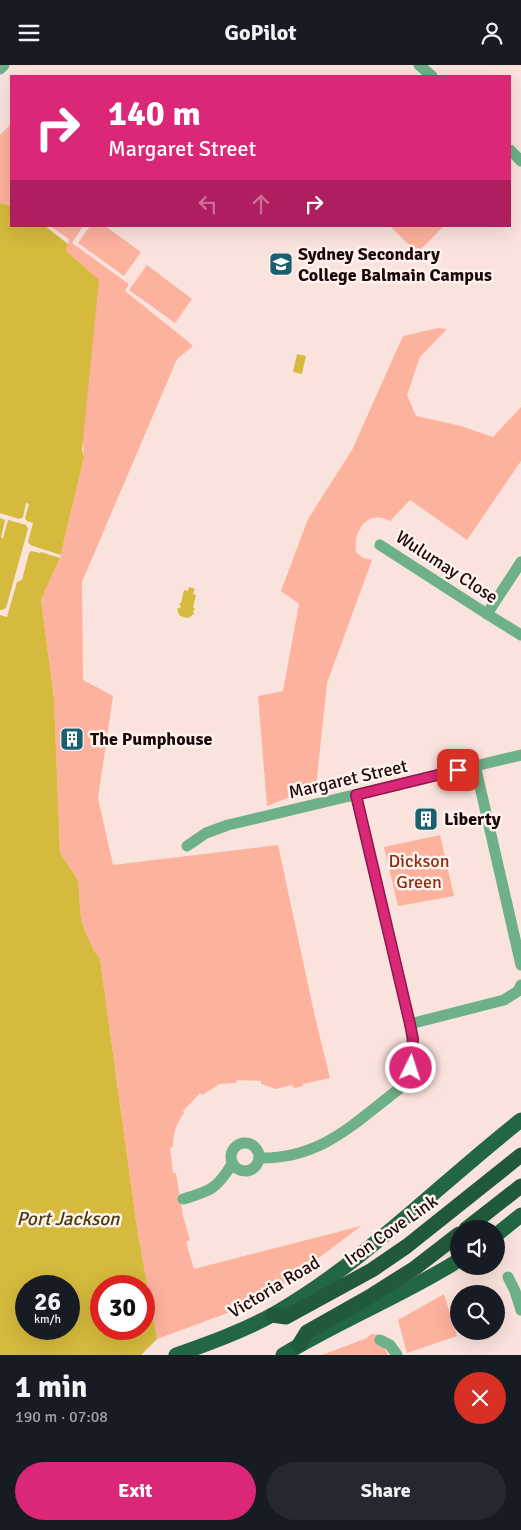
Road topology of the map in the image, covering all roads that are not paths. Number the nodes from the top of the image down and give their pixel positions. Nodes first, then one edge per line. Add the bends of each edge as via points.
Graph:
1 (4, 65) edge
2 (419, 65) edge
3 (0, 69) edge
4 (431, 75) edge
5 (511, 151) edge
6 (521, 161) edge
7 (380, 545) dead end
8 (521, 562) edge
9 (486, 614) junction
10 (521, 635) edge
11 (521, 755) edge
12 (475, 765) junction
13 (356, 795) junction
14 (187, 846) dead end
15 (521, 965) edge
16 (521, 985) edge
17 (410, 1024) junction
18 (521, 1120) edge
19 (521, 1155) edge
20 (259, 1158) junction
21 (232, 1164) junction
22 (521, 1186) edge
23 (183, 1199) dead end
24 (521, 1215) edge
25 (478, 1220) edge
26 (505, 1228) edge
27 (450, 1241) edge
28 (450, 1265) edge
29 (508, 1277) dead end
30 (521, 1310) edge
31 (270, 1316) junction
32 (380, 1340) dead end
33 (290, 1351) edge
34 (176, 1355) edge
35 (397, 1355) edge

1 - 3 street
2 - 4 street
5 - 6 street
7 - 9 street, Wulumay Close
8 - 9 street
9 - 10 street, Wulumay Close
11 - 12 street, Margaret Street
12 - 13 street, Margaret Street
12 - 15 street
13 - 14 street, Margaret Street via 228,825 206,833
13 - 17 street
16 - 17 street via 504,1001
17 - 20 street via 413,1039 411,1068 399,1089 321,1146 286,1157
18 - 31 highway, Victoria Road via 352,1260
19 - 31 highway, Iron Cove Link via 372,1270 286,1317
20 - 21 street via 256,1167 248,1171 239,1170
20 - 21 street via 254,1145 244,1142 232,1150
21 - 23 street via 218,1185
22 - 25 highway
24 - 26 highway
27 - 33 highway via 415,1268 306,1333
28 - 33 highway
29 - 30 street
31 - 34 highway, Victoria Road
32 - 35 street via 390,1345

